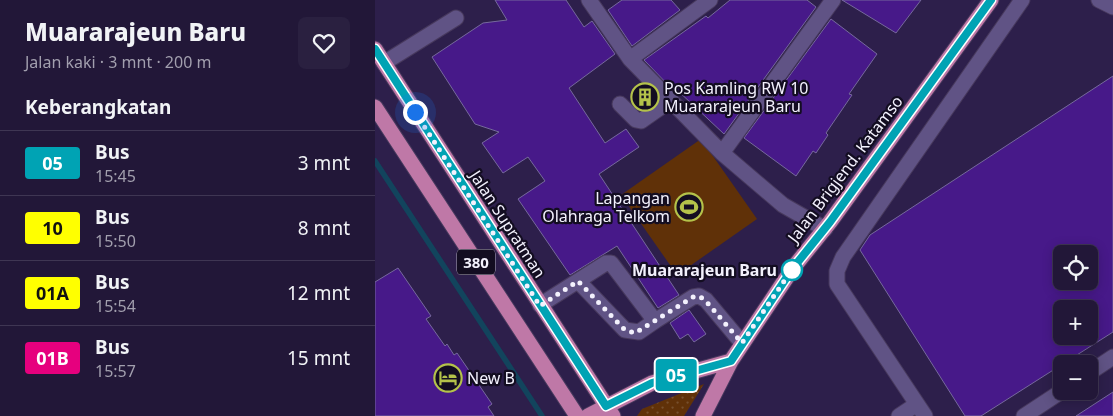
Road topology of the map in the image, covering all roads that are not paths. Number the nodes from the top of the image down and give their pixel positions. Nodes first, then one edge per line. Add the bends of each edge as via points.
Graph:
1 (589, 0) edge
2 (710, 0) edge
3 (833, 0) edge
4 (991, 0) edge
5 (1021, 0) edge
6 (1099, 0) edge
7 (1113, 7) edge
8 (456, 18) dead end
9 (375, 49) edge
10 (630, 59) junction
11 (384, 63) junction
12 (671, 100) junction
13 (620, 104) dead end
14 (375, 107) edge
15 (722, 153) junction
16 (825, 229) junction
17 (578, 281) junction
18 (540, 306) junction
19 (655, 321) junction
20 (742, 343) junction
21 (1113, 357) edge
22 (731, 361) junction
23 (1098, 367) edge
24 (1053, 396) edge
25 (921, 410) edge
26 (609, 411) edge
27 (577, 416) edge
28 (588, 416) edge
29 (703, 416) edge
30 (899, 416) edge
31 (1024, 416) edge

1 - 10 street
2 - 10 street
3 - 15 street
4 - 16 main road, Jalan Brigjend. Katamso
5 - 25 street via 837,270 837,284
6 - 7 street
8 - 11 street
9 - 11 main road, Jalan Supratman / 380
10 - 12 street
11 - 18 main road, Jalan Supratman / 380
12 - 13 street via 641,121
12 - 15 street
14 - 27 main road, 380
15 - 16 street via 783,205
16 - 20 main road, Jalan Brigjend. Katamso via 793,268
17 - 18 street
17 - 19 street via 625,330 639,332
17 - 19 street via 611,263
18 - 26 main road, Jalan Supratman / 380
19 - 20 street via 699,296
20 - 22 main road, Jalan Brigjend. Katamso
21 - 23 street
22 - 26 main road via 652,383
22 - 29 main road, Jalan Brigjend. Katamso
24 - 31 street
25 - 30 street
26 - 28 main road

